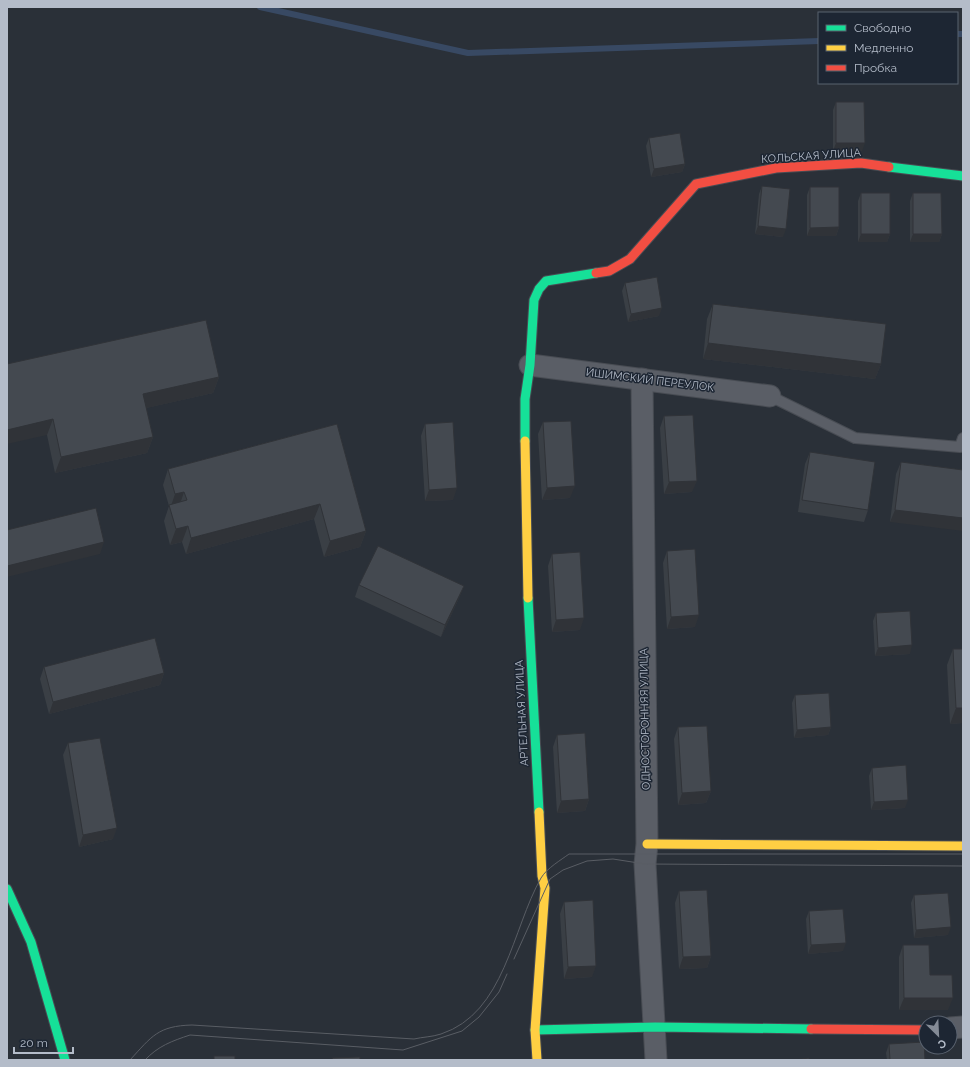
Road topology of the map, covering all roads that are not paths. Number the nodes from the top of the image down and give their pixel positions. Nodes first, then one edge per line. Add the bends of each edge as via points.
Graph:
1 (963, 176) edge
2 (530, 365) junction
3 (642, 378) junction
4 (770, 396) joint
5 (963, 438) edge
6 (647, 844) junction
7 (963, 846) edge
8 (7, 889) edge
9 (655, 1027) junction
10 (535, 1030) junction
11 (918, 1030) edge
12 (65, 1060) edge
13 (537, 1060) edge
14 (656, 1060) edge

1 - 2 street, КОЛЬСКАЯ УЛИЦА via 861,163 776,168 696,184 630,259 609,271 546,281 534,300
2 - 3 street, ИШИМСКИЙ ПЕРЕУЛОК
2 - 10 street, АРТЕЛЬНАЯ УЛИЦА via 525,399 527,572 542,876 546,888
3 - 4 street, ИШИМСКИЙ ПЕРЕУЛОК
3 - 6 street, ОДНОСТОРОННЯЯ УЛИЦА
4 - 5 lane via 855,438 960,447
6 - 7 street
6 - 9 street, ОДНОСТОРОННЯЯ УЛИЦА via 645,864
8 - 12 street via 31,942
9 - 10 street
9 - 11 street
9 - 14 street, ОДНОСТОРОННЯЯ УЛИЦА
10 - 13 street, АРТЕЛЬНАЯ УЛИЦА

